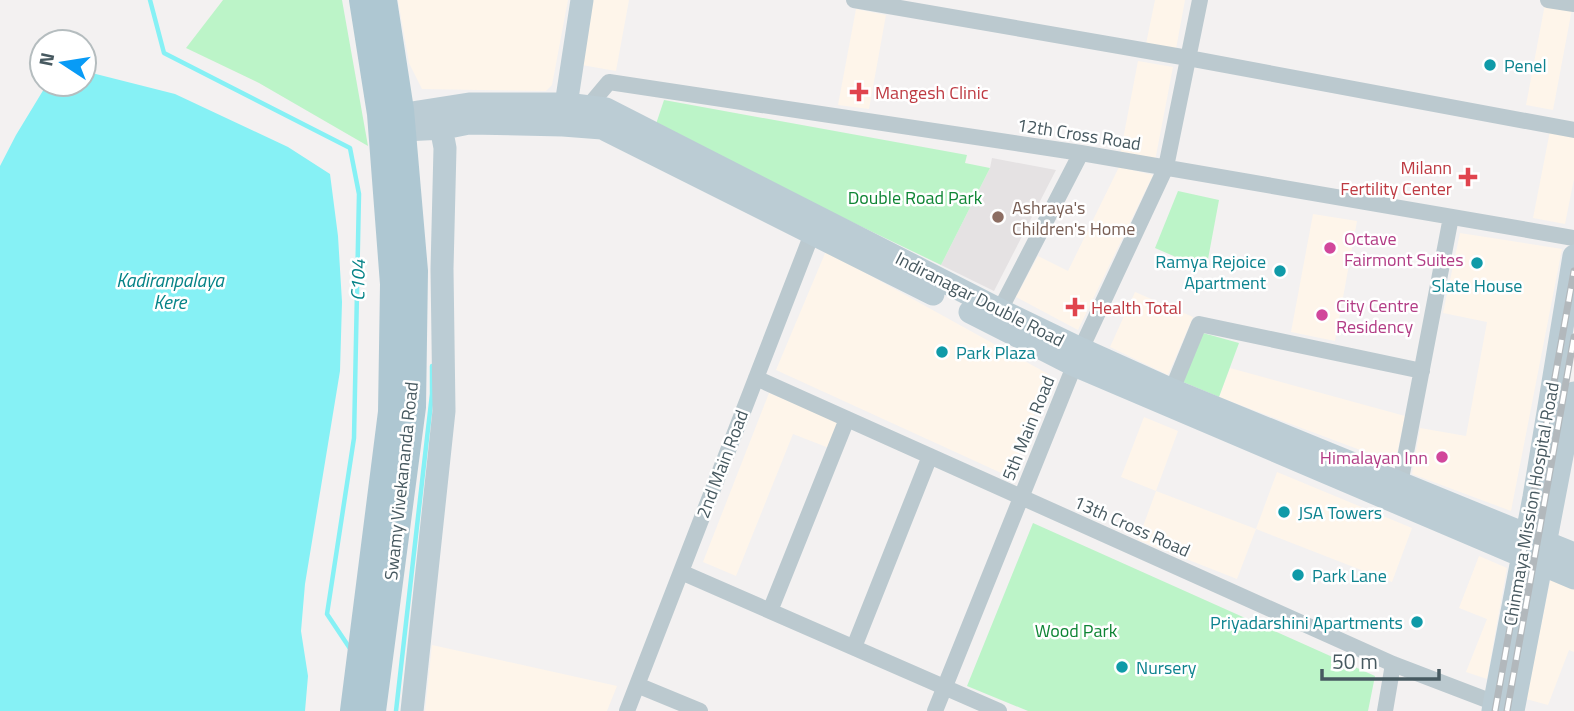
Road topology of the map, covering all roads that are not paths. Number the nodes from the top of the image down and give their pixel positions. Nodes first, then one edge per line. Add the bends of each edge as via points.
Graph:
1 (362, 0) edge
2 (384, 0) edge
3 (582, 0) edge
4 (854, 0) edge
5 (1200, 0) edge
6 (1548, 0) edge
7 (1574, 4) edge
8 (1188, 58) junction
9 (572, 112) junction
10 (439, 119) junction
11 (391, 124) junction
12 (1574, 130) edge
13 (1081, 153) junction
14 (1166, 167) junction
15 (1451, 217) junction
16 (816, 225) junction
17 (1574, 238) edge
18 (1574, 256) edge
19 (1000, 310) junction
20 (1077, 357) junction
21 (1422, 370) junction
22 (756, 377) junction
23 (1172, 390) junction
24 (1574, 393) edge
25 (847, 419) junction
26 (930, 456) junction
27 (1400, 484) junction
28 (1021, 497) junction
29 (1534, 550) junction
30 (1574, 555) edge
31 (681, 572) junction
32 (1574, 578) edge
33 (771, 611) junction
34 (854, 648) junction
35 (1393, 664) junction
36 (637, 685) junction
37 (945, 687) junction
38 (1508, 709) edge
39 (353, 711) edge
40 (373, 711) edge
41 (412, 711) edge
42 (627, 711) edge
43 (700, 711) edge
44 (935, 711) edge
45 (999, 711) edge
46 (1385, 711) edge

1 - 11 main road, Swamy Vivekananda Road
2 - 11 main road, Swamy Vivekananda Road
3 - 9 street
4 - 8 street
5 - 8 street, 5th Main Road
6 - 7 street
8 - 12 street
8 - 14 street, 5th Main Road
9 - 10 street, Indiranagar Double Road via 469,123
9 - 13 street, 12th Cross Road via 608,82
9 - 16 street, Indiranagar Double Road
10 - 11 street, Indiranagar Double Road
10 - 41 street via 445,148 444,411
11 - 39 main road, Swamy Vivekananda Road via 391,412
11 - 40 main road, Swamy Vivekananda Road via 415,271 413,407
13 - 14 street, 12th Cross Road
13 - 19 street
14 - 15 street, 12th Cross Road
14 - 20 street, 5th Main Road
15 - 17 street, 12th Cross Road
15 - 21 street
16 - 19 street, Indiranagar Double Road
16 - 20 street, Indiranagar Double Road
16 - 22 street, 2nd Main Road
18 - 29 street, Chinmaya Mission Hospital Road
19 - 20 street, Indiranagar Double Road
20 - 23 street, Indiranagar Double Road
20 - 28 street, 5th Main Road
20 - 29 street, Indiranagar Double Road
21 - 23 street via 1199,324
21 - 27 street
22 - 25 street, 13th Cross Road
22 - 31 street, 2nd Main Road
23 - 27 street, Indiranagar Double Road
24 - 29 street, Chinmaya Mission Hospital Road
25 - 26 street, 13th Cross Road
25 - 33 street
26 - 28 street, 13th Cross Road
26 - 34 street
27 - 29 street, Indiranagar Double Road
28 - 35 street, 13th Cross Road
28 - 37 street, 5th Main Road
29 - 30 street, Indiranagar Double Road
29 - 32 street, Indiranagar Double Road
29 - 38 street, Chinmaya Mission Hospital Road
31 - 33 street
31 - 36 street, 2nd Main Road
33 - 34 street
34 - 37 street
35 - 38 street, 13th Cross Road
35 - 46 street
36 - 42 street, 2nd Main Road
36 - 43 street
37 - 44 street, 5th Main Road
37 - 45 street

